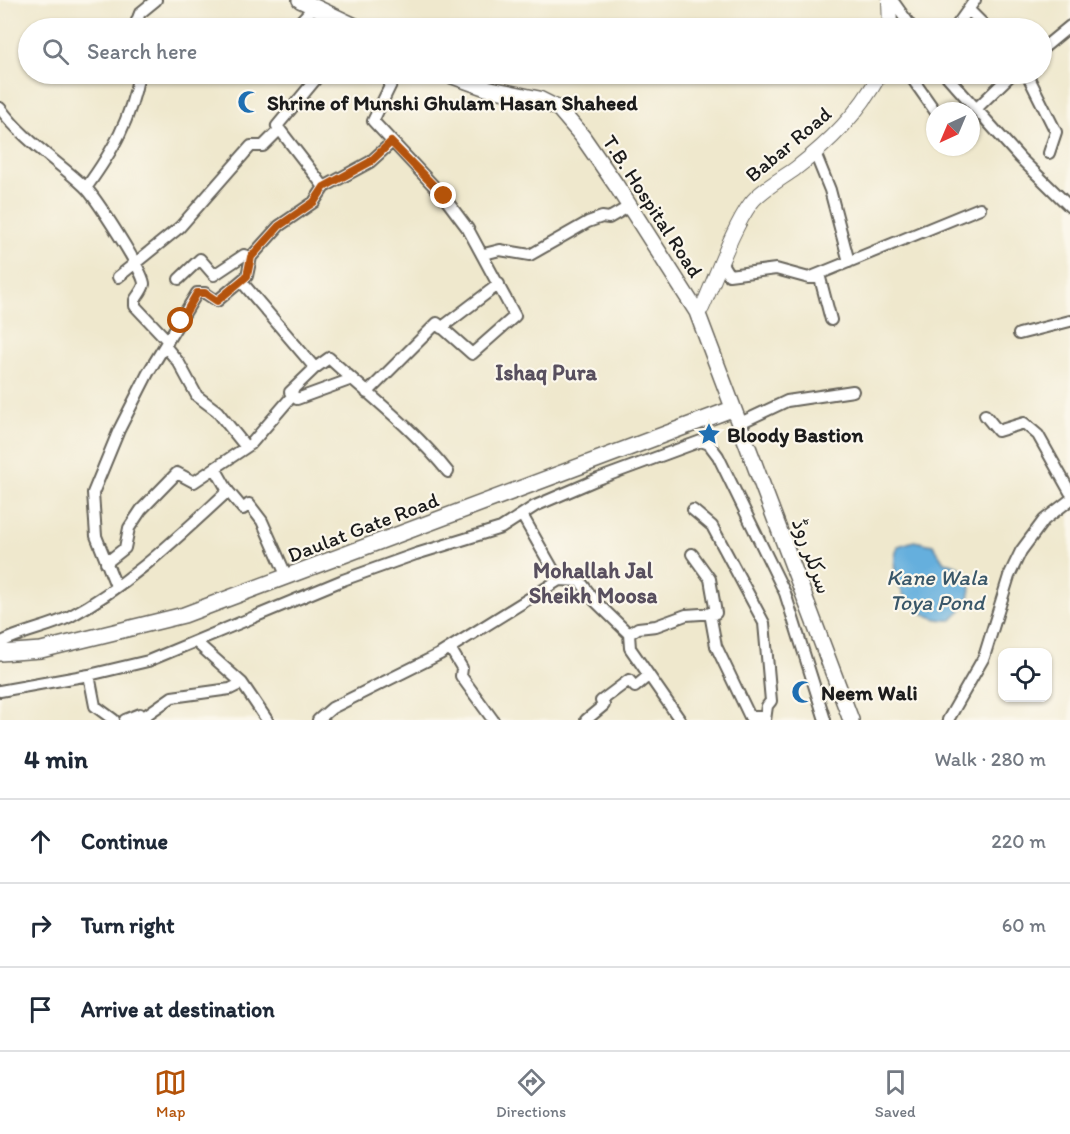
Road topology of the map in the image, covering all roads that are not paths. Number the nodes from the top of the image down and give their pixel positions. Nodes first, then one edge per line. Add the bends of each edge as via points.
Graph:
1 (156, 0) edge
2 (300, 0) edge
3 (891, 0) edge
4 (972, 5) edge
5 (314, 7) junction
6 (138, 18) edge
7 (304, 18) edge
8 (337, 18) edge
9 (890, 18) edge
10 (904, 18) edge
11 (962, 18) edge
12 (980, 18) edge
13 (1070, 26) edge
14 (1052, 40) edge
15 (137, 84) edge
16 (312, 84) edge
17 (391, 84) edge
18 (475, 84) edge
19 (874, 84) edge
20 (916, 84) edge
21 (954, 84) edge
22 (1002, 84) edge
23 (1031, 84) edge
24 (929, 102) edge
25 (971, 102) edge
26 (980, 105) edge
27 (0, 108) edge
28 (980, 111) edge
29 (279, 130) junction
30 (391, 142) junction
31 (815, 153) junction
32 (1049, 153) dead end
33 (324, 187) junction
34 (86, 188) junction
35 (630, 206) junction
36 (1070, 207) edge
37 (980, 208) dead end
38 (484, 254) junction
39 (251, 257) junction
40 (135, 261) junction
41 (721, 262) junction
42 (849, 262) junction
43 (118, 277) dead end
44 (809, 278) junction
45 (179, 279) dead end
46 (241, 281) junction
47 (499, 284) junction
48 (697, 312) junction
49 (831, 320) dead end
50 (1070, 321) edge
51 (441, 328) junction
52 (1019, 334) dead end
53 (166, 344) junction
54 (315, 368) junction
55 (352, 379) junction
56 (853, 391) dead end
57 (367, 393) junction
58 (293, 395) junction
59 (732, 409) junction
60 (985, 415) dead end
61 (738, 424) junction
62 (246, 447) junction
63 (215, 468) junction
64 (448, 471) dead end
65 (228, 491) junction
66 (1070, 492) edge
67 (1070, 500) edge
68 (693, 510) dead end
69 (522, 515) junction
70 (692, 554) dead end
71 (106, 563) junction
72 (287, 578) junction
73 (559, 580) junction
74 (116, 586) junction
75 (710, 613) junction
76 (629, 634) junction
77 (196, 642) junction
78 (0, 643) edge
79 (450, 648) junction
80 (0, 653) edge
81 (89, 675) junction
82 (648, 676) junction
83 (242, 683) junction
84 (0, 691) edge
85 (765, 719) edge
86 (114, 720) edge
87 (125, 720) edge
88 (267, 720) edge
89 (318, 720) edge
90 (493, 720) edge
91 (586, 720) edge
92 (680, 720) edge
93 (825, 720) edge
94 (851, 720) edge
95 (948, 720) edge

1 - 6 street
2 - 5 main road
3 - 9 street
3 - 10 street
4 - 11 street
4 - 12 street
5 - 7 street
5 - 8 main road
13 - 14 street
15 - 34 street via 132,108 115,148
16 - 29 street via 277,126
17 - 30 street via 373,121
18 - 35 main road, T.B. Hospital Road via 539,99 559,109
19 - 31 street, Babar Road via 859,108
20 - 24 street
21 - 25 street
22 - 26 street
23 - 32 street via 1056,132
27 - 34 street via 26,138
28 - 36 street
29 - 33 street
29 - 40 street via 263,146 251,146 180,227
30 - 33 street via 370,162
30 - 38 street via 444,196
31 - 41 street, Babar Road via 752,202
31 - 42 street via 830,190
33 - 39 street via 314,202 279,226
34 - 40 street
35 - 38 street via 609,218 588,222 530,255 500,250
35 - 48 main road, T.B. Hospital Road
37 - 42 street
38 - 47 street
39 - 45 street via 244,255 214,275 200,259
39 - 46 street via 247,276
40 - 43 street
40 - 53 street via 144,287 135,306
41 - 44 street via 729,276 776,269
41 - 48 street, Babar Road
42 - 44 street
44 - 49 street via 820,278
46 - 53 street via 217,301 197,293
46 - 54 street
47 - 51 street
47 - 51 street via 515,316 472,354
48 - 59 main road, T.B. Hospital Road
50 - 52 street
51 - 57 street via 437,323
53 - 62 street via 197,396 217,411
53 - 71 street via 118,430 93,493 96,536
54 - 55 street via 329,358
54 - 58 street via 290,392
55 - 57 street
55 - 58 street via 297,399
56 - 61 street via 787,402
57 - 64 street via 396,415
58 - 62 street
59 - 61 main road, سرکلر روڈ
59 - 72 main road, Daulat Gate Road
60 - 66 street via 998,431 1024,423 1038,435
61 - 94 main road, سرکلر روڈ
62 - 63 street
63 - 65 street
63 - 71 street via 194,482 177,474 141,510 129,528 124,548
65 - 72 street via 243,509 249,504 262,521
65 - 74 street via 155,557
67 - 95 street via 1044,520 1022,551 1009,576 984,657
68 - 85 street via 712,526 764,623 771,701
69 - 73 street
69 - 77 street via 501,528 365,572
69 - 93 street via 598,479 695,442 709,444 785,593
70 - 75 street via 710,579 716,613
71 - 74 street
72 - 80 main road, Daulat Gate Road via 184,615 118,633 41,650
73 - 76 street via 580,581
73 - 79 street
74 - 78 street via 68,618 17,633
75 - 76 street via 687,615
75 - 85 street via 716,646 750,717
76 - 82 street via 630,648
77 - 81 street via 148,661
77 - 83 street
79 - 89 street via 332,708
79 - 90 street via 462,668 462,676
81 - 84 street
81 - 86 street via 95,706
82 - 91 street via 635,687 630,680 601,701 604,705
82 - 92 street
83 - 87 street via 230,689 172,697 142,718 140,714
83 - 88 street

